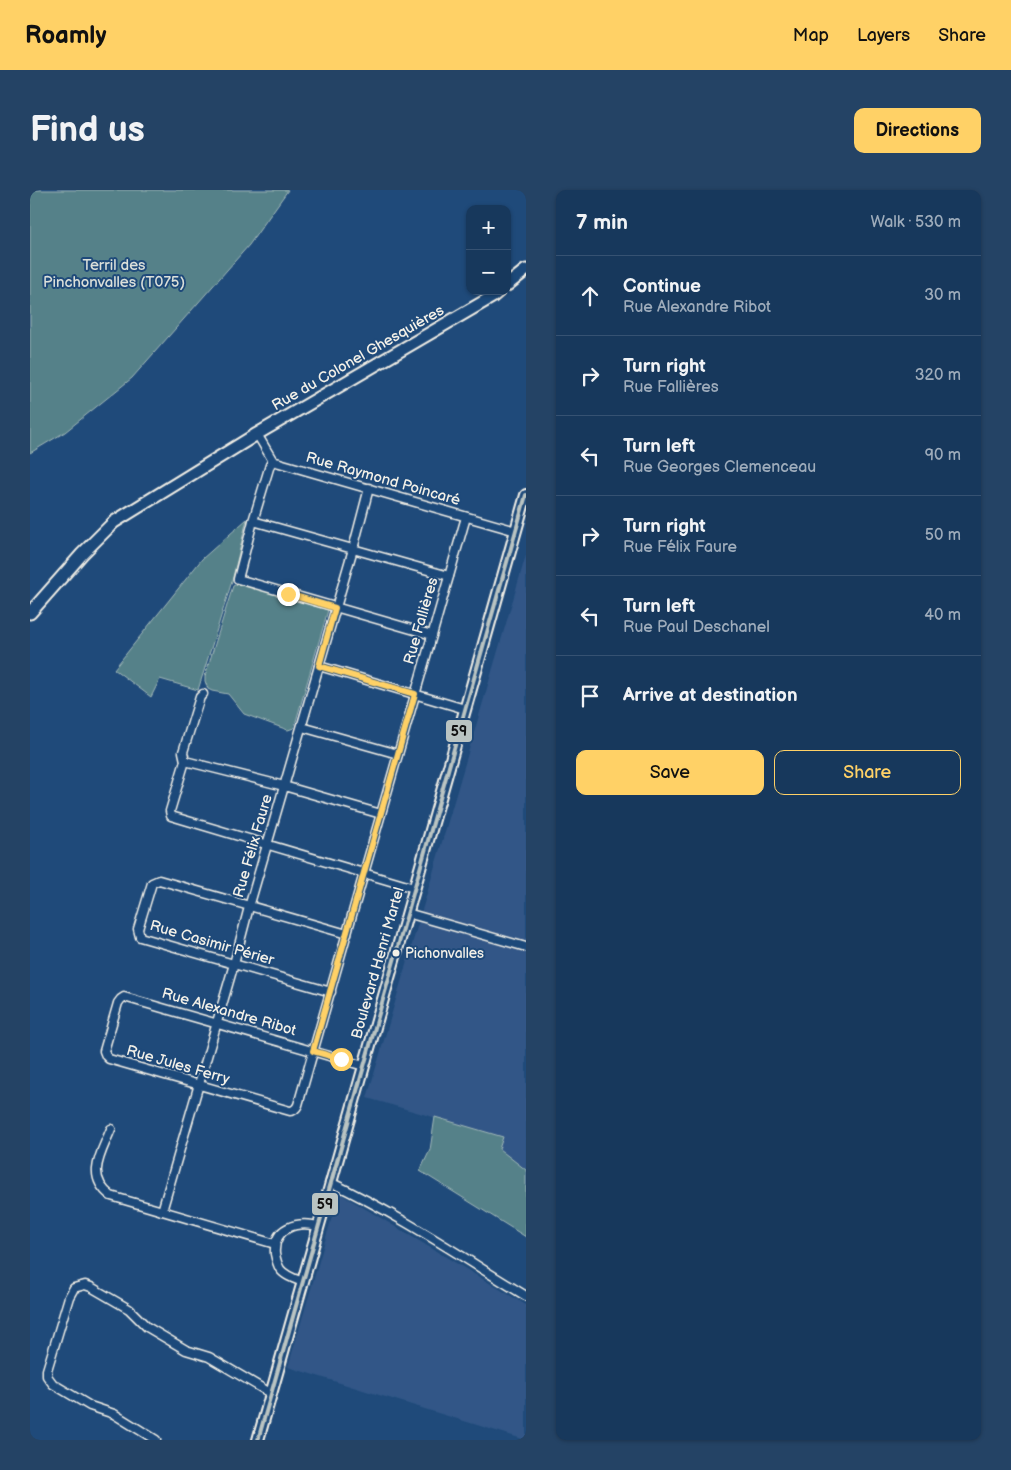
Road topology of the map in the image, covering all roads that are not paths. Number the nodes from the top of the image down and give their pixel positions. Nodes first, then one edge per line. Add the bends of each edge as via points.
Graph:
1 (526, 270) edge
2 (511, 282) edge
3 (494, 295) edge
4 (257, 434) junction
5 (273, 461) junction
6 (368, 488) junction
7 (526, 495) edge
8 (466, 517) junction
9 (523, 518) edge
10 (253, 521) junction
11 (516, 531) junction
12 (353, 549) junction
13 (448, 576) junction
14 (335, 608) junction
15 (30, 613) edge
16 (432, 635) junction
17 (319, 666) junction
18 (203, 694) dead end
19 (415, 694) junction
20 (465, 709) junction
21 (302, 727) junction
22 (398, 754) junction
23 (185, 761) junction
24 (284, 786) junction
25 (381, 814) junction
26 (268, 845) junction
27 (364, 873) junction
28 (414, 888) junction
29 (250, 907) junction
30 (407, 913) junction
31 (347, 934) junction
32 (526, 947) edge
33 (234, 964) junction
34 (330, 992) junction
35 (118, 1003) joint
36 (216, 1023) junction
37 (313, 1051) junction
38 (364, 1066) junction
39 (200, 1085) junction
40 (296, 1108) joint
41 (111, 1129) dead end
42 (330, 1182) junction
43 (162, 1211) junction
44 (318, 1226) junction
45 (275, 1244) junction
46 (303, 1282) junction
47 (526, 1296) edge
48 (271, 1392) junction
49 (156, 1440) edge
50 (258, 1440) edge

1 - 2 main road
3 - 4 main road, Rue du Colonel Ghesquières
4 - 5 street
4 - 15 main road, Rue du Colonel Ghesquières via 114,522
5 - 6 street, Rue Raymond Poincaré
5 - 10 street
6 - 8 street, Rue Raymond Poincaré
6 - 12 street, Rue Félix Faure
7 - 9 street, Boulevard Henri Martel
8 - 11 street, Rue Raymond Poincaré
8 - 13 street, Rue Fallières
9 - 11 street, Boulevard Henri Martel
10 - 12 street
10 - 14 street via 238,579
11 - 20 street, Boulevard Henri Martel
12 - 13 street
12 - 14 street, Rue Félix Faure
13 - 16 street, Rue Fallières
14 - 16 street
14 - 17 street, Rue Félix Faure
16 - 19 street, Rue Fallières
17 - 19 street
17 - 21 street, Rue Félix Faure
18 - 23 street via 183,752
19 - 20 street
19 - 22 street, Rue Fallières
20 - 28 street, Boulevard Henri Martel
21 - 22 street
21 - 24 street, Rue Félix Faure
22 - 25 street, Rue Fallières
23 - 24 street
23 - 26 street via 171,816
24 - 25 street
24 - 26 street, Rue Félix Faure
25 - 27 street, Rue Fallières
26 - 27 street
26 - 29 street, Rue Félix Faure
27 - 28 street
27 - 31 street, Rue Fallières
28 - 30 street, Boulevard Henri Martel
29 - 31 street
29 - 33 street, Rue Félix Faure
29 - 33 street, Rue Casimir Périer via 158,880 152,883 138,929 140,937
30 - 32 street
30 - 38 street, Boulevard Henri Martel
31 - 34 street, Rue Fallières
33 - 34 street, Rue Casimir Périer
33 - 36 street, Rue Félix Faure
34 - 37 street, Rue Fallières
35 - 36 street, Rue Alexandre Ribot via 124,997
35 - 39 street, Rue Jules Ferry via 104,1051 106,1056
36 - 37 street, Rue Alexandre Ribot
36 - 39 street, Rue Félix Faure
37 - 38 street, Rue Alexandre Ribot
37 - 40 street, Rue Fallières
38 - 42 street, Boulevard Henri Martel
39 - 40 street, Rue Jules Ferry via 290,1111
39 - 43 street, Rue Félix Faure
41 - 43 street via 96,1170 103,1190 111,1196
42 - 44 street, Boulevard Henri Martel
42 - 47 street via 406,1223
43 - 45 street
44 - 45 street via 290,1226
44 - 46 street, Boulevard Henri Martel
45 - 46 street via 280,1269
46 - 48 street, Boulevard Henri Martel
48 - 49 street via 209,1357 186,1350 91,1287 74,1288 47,1370 49,1380 90,1406 114,1414
48 - 50 street, Boulevard Henri Martel

